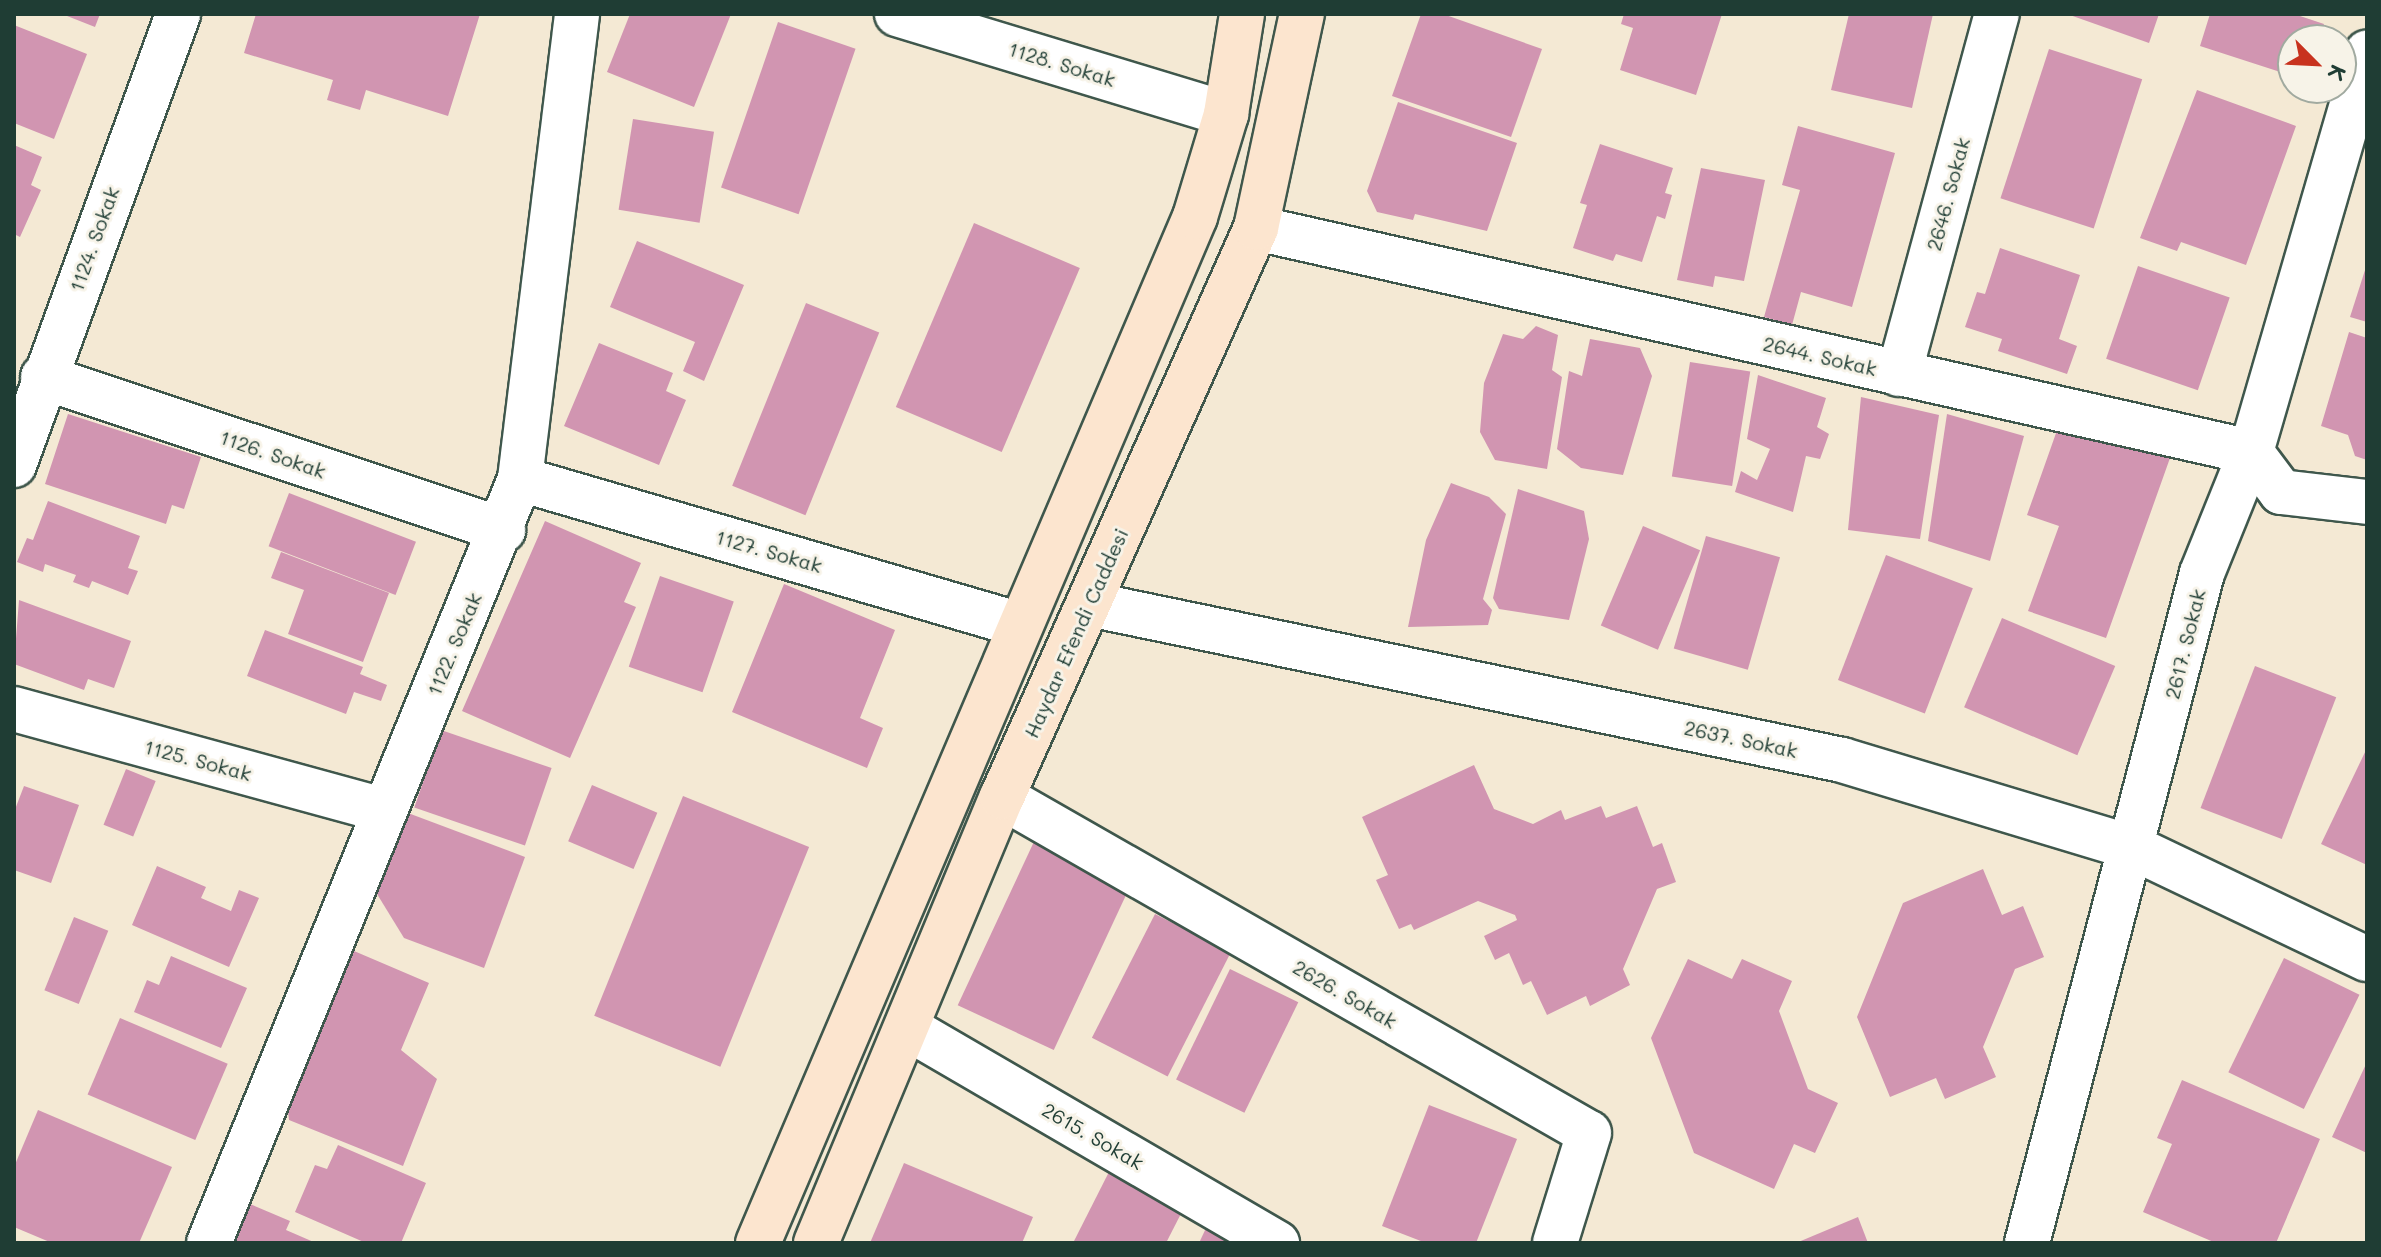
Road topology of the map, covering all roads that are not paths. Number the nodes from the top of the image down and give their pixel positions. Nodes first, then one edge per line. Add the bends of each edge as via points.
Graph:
1 (178, 14) edge
2 (577, 14) edge
3 (897, 14) edge
4 (1242, 14) edge
5 (1302, 14) edge
6 (1997, 14) edge
7 (2367, 53) edge
8 (1226, 114) junction
9 (1256, 228) junction
10 (1899, 374) junction
11 (43, 377) junction
12 (2251, 452) junction
13 (14, 465) edge
14 (520, 479) junction
15 (2367, 502) edge
16 (503, 530) junction
17 (1089, 604) junction
18 (1017, 624) junction
19 (14, 709) edge
20 (1002, 797) junction
21 (382, 810) junction
22 (2134, 848) junction
23 (2367, 959) edge
24 (909, 1029) junction
25 (2038, 1239) edge
26 (209, 1243) edge
27 (758, 1243) edge
28 (816, 1243) edge
29 (1277, 1243) edge
30 (1555, 1243) edge

1 - 11 street, 1124. Sokak
2 - 14 street, 1122. Sokak
3 - 8 street, 1128. Sokak
4 - 8 main road
5 - 9 main road, Haydar Efendi Caddesi
6 - 10 street, 2646. Sokak
7 - 12 street, 2617. Sokak
8 - 18 main road via 1195,217
9 - 10 street, 2644. Sokak
9 - 17 main road, Haydar Efendi Caddesi
10 - 12 street, 2644. Sokak
11 - 13 street, 1124. Sokak
11 - 16 street, 1126. Sokak
12 - 15 street via 2281,492
12 - 22 street, 2617. Sokak via 2202,573
14 - 16 street, 1122. Sokak
14 - 18 street, 1127. Sokak
16 - 21 street, 1122. Sokak
17 - 20 main road, Haydar Efendi Caddesi
17 - 22 street, 2637. Sokak via 1842,760
18 - 27 main road
19 - 21 street, 1125. Sokak
20 - 24 main road, Haydar Efendi Caddesi
20 - 30 street, 2626. Sokak via 1589,1133
21 - 26 street, 1122. Sokak
22 - 23 street, 2637. Sokak
22 - 25 street, 2617. Sokak
24 - 28 main road, Haydar Efendi Caddesi
24 - 29 street, 2615. Sokak

